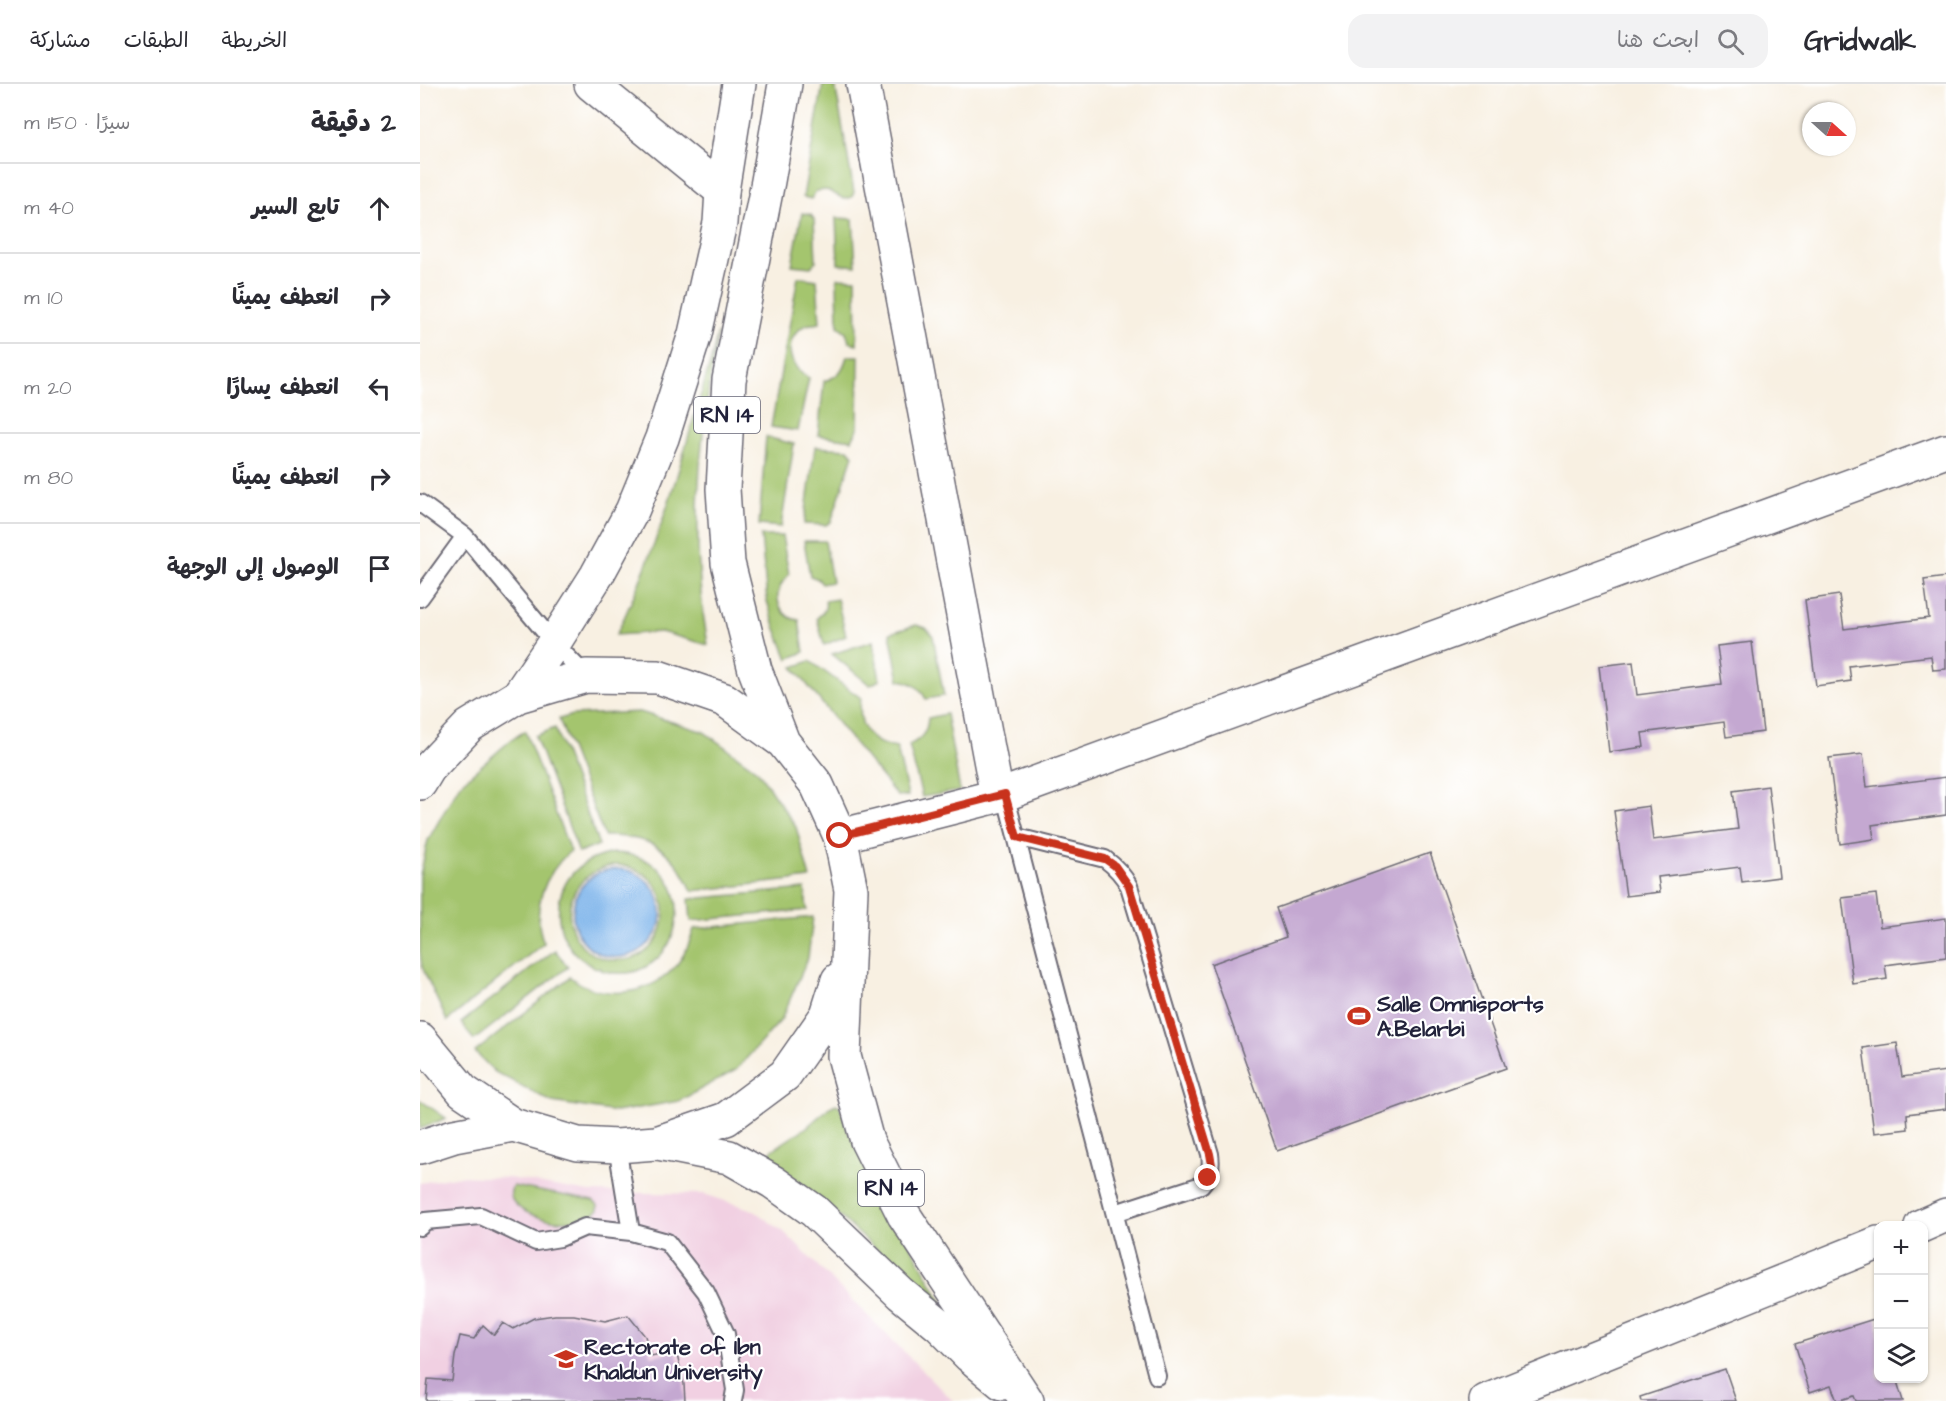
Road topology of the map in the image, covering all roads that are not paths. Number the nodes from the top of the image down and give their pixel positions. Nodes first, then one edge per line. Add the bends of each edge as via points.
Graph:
1 (591, 84) edge
2 (739, 84) edge
3 (784, 84) edge
4 (863, 84) edge
5 (722, 191) junction
6 (1946, 451) edge
7 (420, 503) edge
8 (465, 536) junction
9 (420, 598) edge
10 (554, 643) junction
11 (586, 676) junction
12 (518, 696) junction
13 (783, 742) junction
14 (420, 783) edge
15 (1001, 795) junction
16 (840, 836) junction
17 (1017, 837) junction
18 (850, 945) junction
19 (420, 1039) edge
20 (513, 1125) junction
21 (656, 1143) junction
22 (617, 1146) junction
23 (420, 1147) edge
24 (1115, 1214) junction
25 (1946, 1215) edge
26 (1928, 1223) edge
27 (420, 1227) edge
28 (632, 1232) junction
29 (1874, 1245) edge
30 (1157, 1376) dead end
31 (733, 1401) edge
32 (1025, 1401) edge
33 (1486, 1401) edge

1 - 5 main road
2 - 5 main road, RN 14
3 - 13 main road, RN 14 via 729,380 723,489 728,563 755,670
4 - 15 main road
5 - 10 main road, RN 14 via 720,223 695,334 662,438 632,511
6 - 15 main road
7 - 8 lane
8 - 9 lane
8 - 10 lane
10 - 11 lane
10 - 12 main road, RN 14
11 - 12 main road
11 - 13 main road via 658,677 725,700
12 - 14 main road via 469,726
13 - 16 main road via 817,785
15 - 16 main road
15 - 17 lane
16 - 18 main road via 851,890
17 - 24 lane
17 - 24 lane via 1105,859 1124,877 1210,1154 1212,1165 1201,1185
18 - 21 main road via 827,1015 785,1075 726,1119
18 - 32 main road, RN 14 via 844,1056 867,1141 904,1215
19 - 20 main road via 463,1090
20 - 22 main road via 578,1144
20 - 23 main road
21 - 22 main road
21 - 32 main road, RN 14 via 729,1157 773,1182 814,1211 901,1294
22 - 28 lane
24 - 30 lane
25 - 26 main road
27 - 28 lane via 425,1221 482,1215 536,1242 560,1238 585,1227
28 - 31 lane via 667,1242 706,1292 726,1334 735,1390
29 - 33 main road

